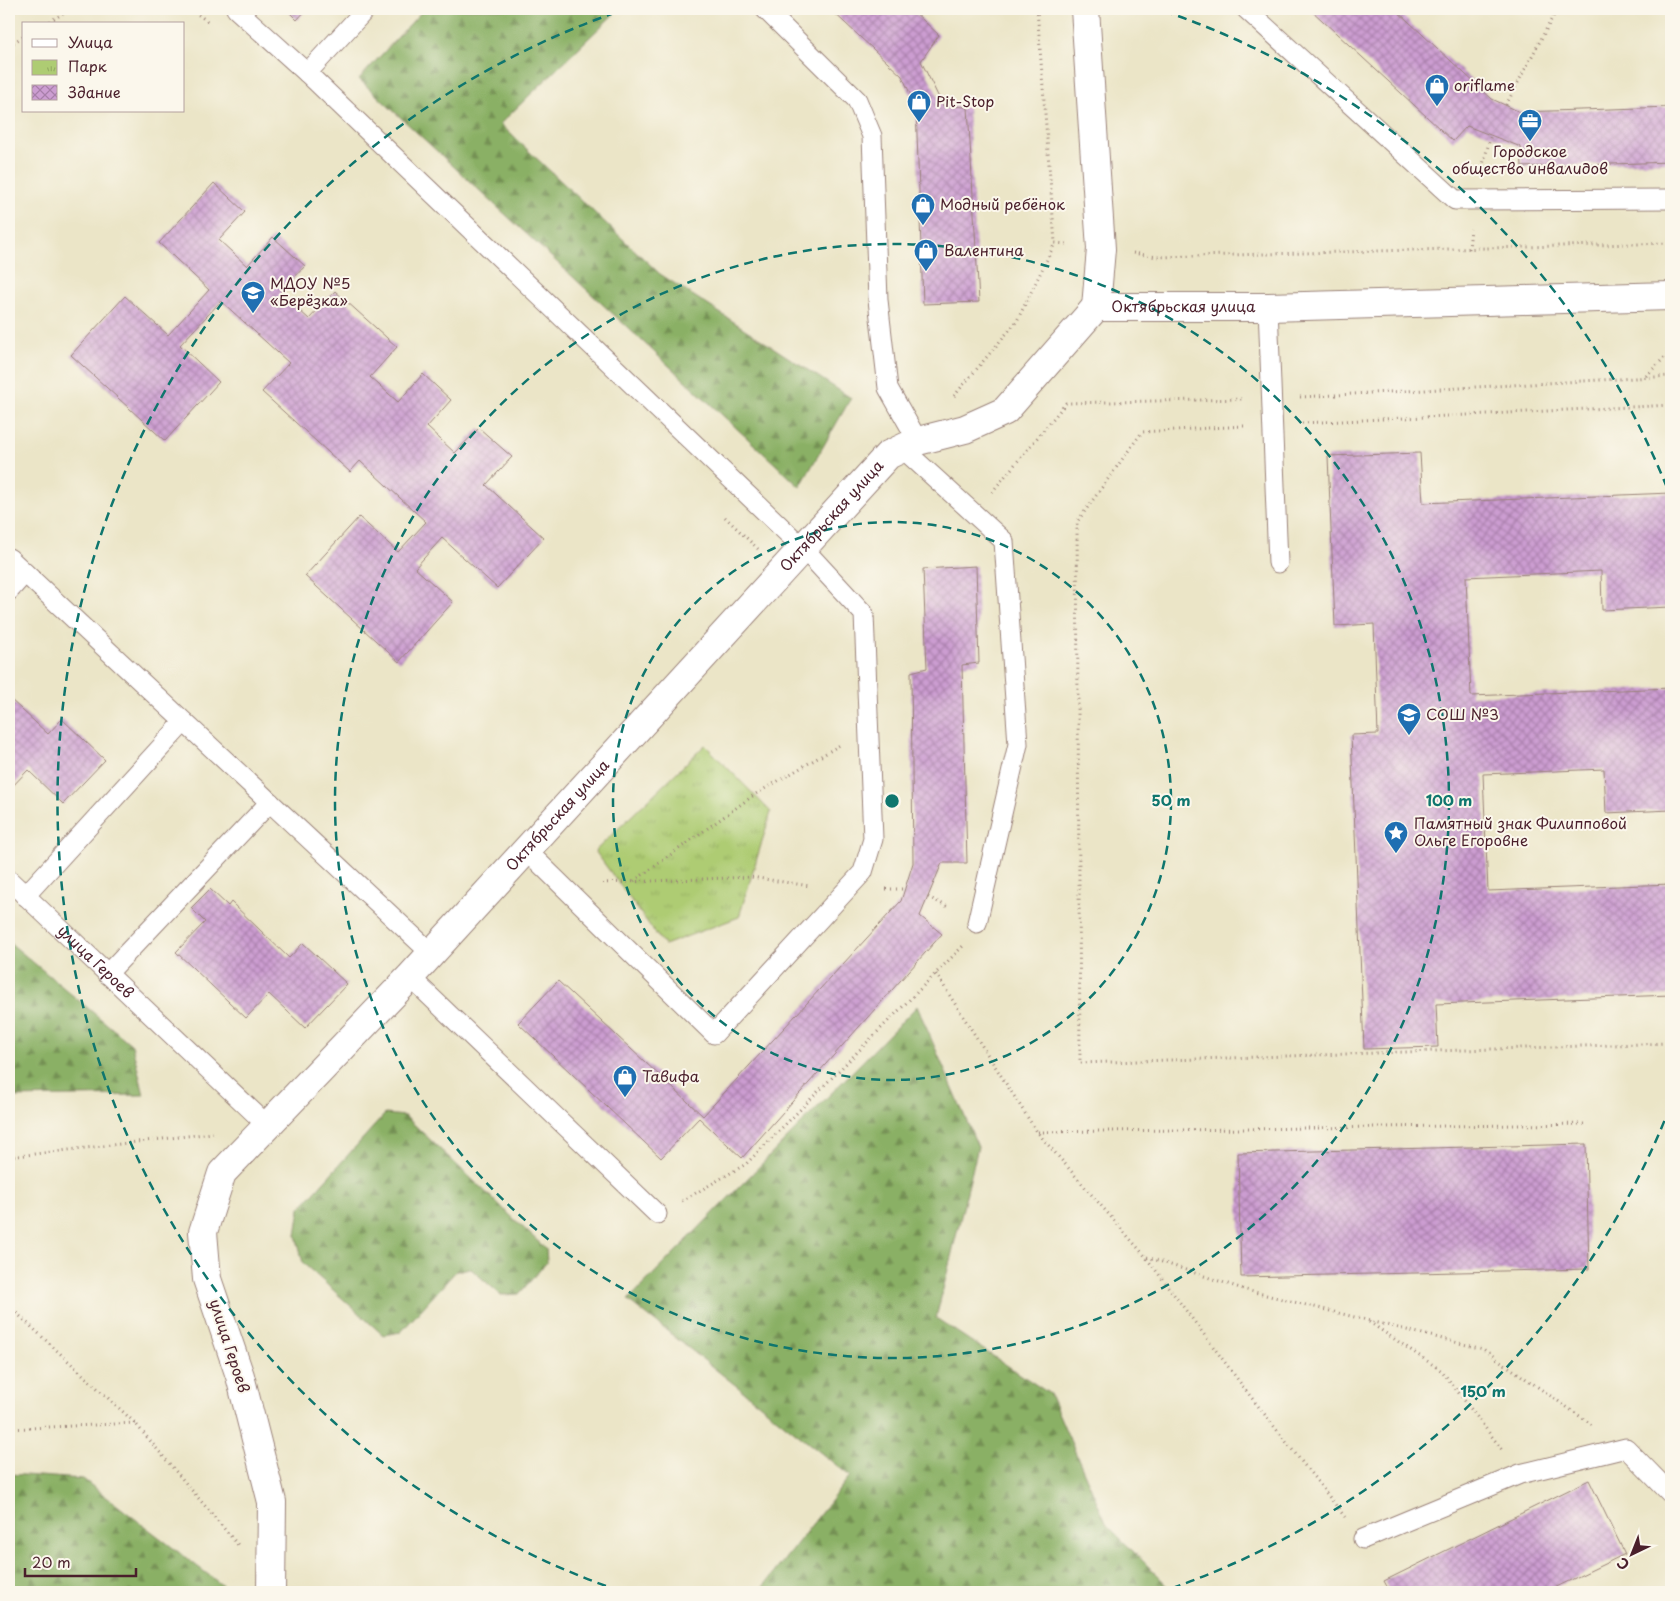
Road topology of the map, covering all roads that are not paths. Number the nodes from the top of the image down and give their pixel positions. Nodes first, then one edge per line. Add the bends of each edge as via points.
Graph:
1 (236, 9) edge
2 (366, 9) edge
3 (765, 9) edge
4 (1085, 9) edge
5 (1246, 9) edge
6 (307, 73) junction
7 (1671, 198) edge
8 (1671, 296) edge
9 (1096, 307) junction
10 (1268, 307) junction
11 (910, 445) junction
12 (803, 548) junction
13 (9, 558) edge
14 (1278, 563) dead end
15 (25, 573) junction
16 (9, 591) edge
17 (184, 722) junction
18 (270, 802) junction
19 (525, 849) junction
20 (9, 880) edge
21 (25, 896) junction
22 (977, 923) road end
23 (431, 953) junction
24 (107, 974) junction
25 (410, 977) junction
26 (268, 1126) junction
27 (657, 1214) road end
28 (1671, 1494) edge
29 (1363, 1540) road end
30 (271, 1589) edge

1 - 6 lane
2 - 6 lane
3 - 11 lane via 857,100 872,136 878,300 888,388
4 - 9 street via 1101,249
5 - 7 lane via 1455,200
6 - 12 lane
8 - 10 street, Октябрьская улица
9 - 10 street, Октябрьская улица
9 - 11 street, Октябрьская улица via 1005,410 965,429
10 - 14 lane
11 - 12 street, Октябрьская улица via 888,454
11 - 22 lane via 1004,541 1018,744
12 - 19 street, Октябрьская улица
12 - 19 lane via 864,614 873,839 863,872 714,1034
13 - 15 lane
15 - 16 lane
15 - 17 lane
17 - 18 lane
17 - 21 lane
18 - 23 lane
18 - 24 lane
19 - 23 street, Октябрьская улица
20 - 21 lane, улица Героев
21 - 24 lane, улица Героев
23 - 25 street, улица Героев
24 - 26 lane, улица Героев
25 - 26 street, улица Героев
25 - 27 lane
26 - 30 street, улица Героев via 222,1173 203,1232 207,1279 240,1376 272,1502
28 - 29 lane via 1626,1448 1520,1474

